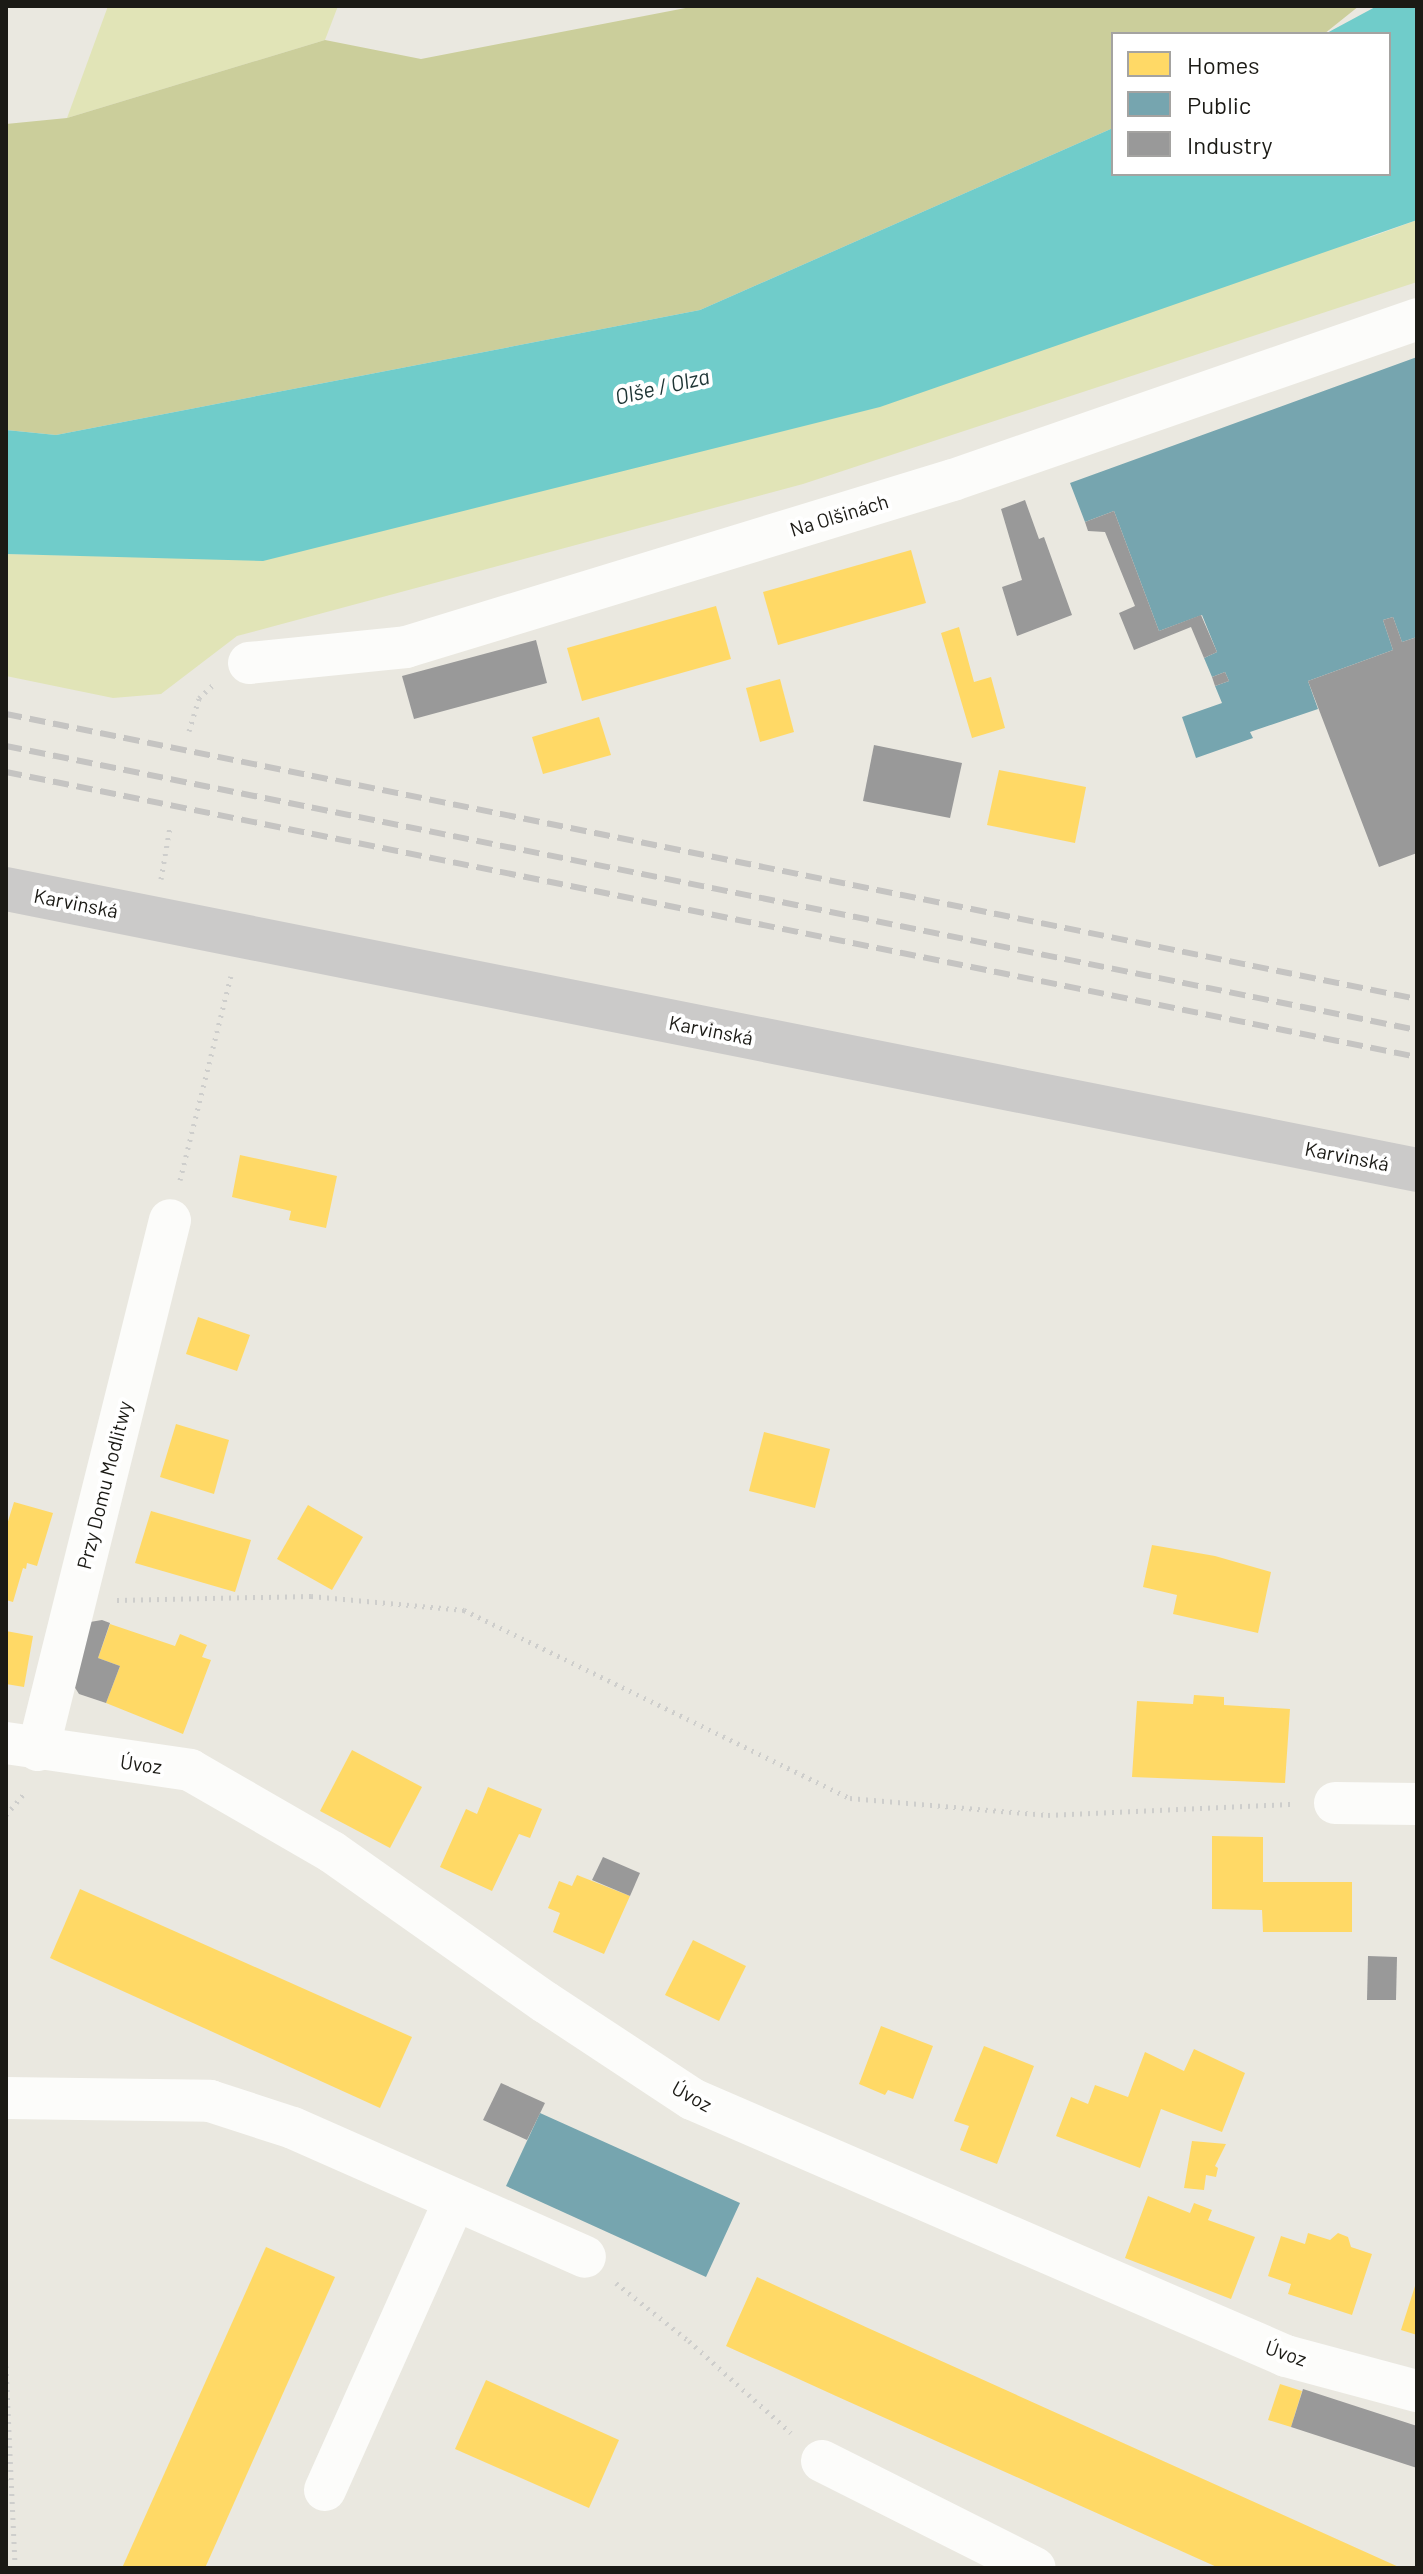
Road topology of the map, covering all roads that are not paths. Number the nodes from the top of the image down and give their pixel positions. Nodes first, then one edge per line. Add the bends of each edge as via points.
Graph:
1 (1417, 319) edge
2 (249, 663) road end
3 (6, 889) edge
4 (1417, 1170) edge
5 (170, 1220) road end
6 (22, 1747) edge
7 (1335, 1803) road end
8 (1417, 1804) edge
9 (6, 2098) edge
10 (455, 2200) junction
11 (585, 2257) road end
12 (1417, 2391) edge
13 (822, 2461) road end
14 (325, 2490) dead end
15 (1035, 2568) edge

1 - 2 street, Na Olšinách via 953,480 406,647
3 - 4 main road, Karvinská
5 - 6 street, Przy Domu Modlitwy via 75,1601
6 - 12 street, Úvoz via 190,1770 332,1852 692,2099 1286,2356
7 - 8 street
9 - 10 street via 210,2101 293,2128
10 - 11 street
10 - 14 street
13 - 15 street

